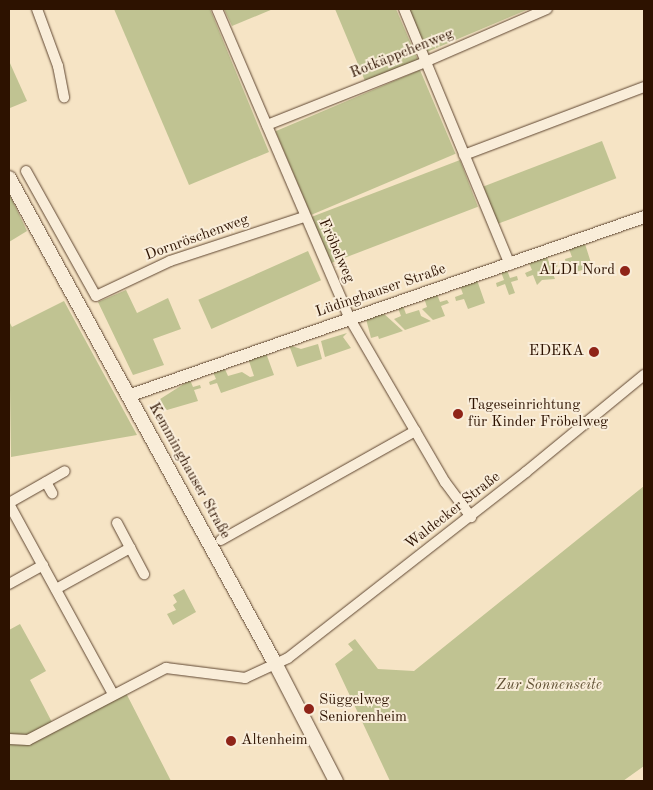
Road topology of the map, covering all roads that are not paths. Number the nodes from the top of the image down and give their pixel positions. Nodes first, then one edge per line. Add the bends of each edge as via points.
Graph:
1 (37, 9) edge
2 (217, 9) edge
3 (404, 9) edge
4 (547, 9) edge
5 (425, 62) junction
6 (644, 87) edge
7 (64, 98) dead end
8 (267, 125) junction
9 (464, 154) junction
10 (26, 171) dead end
11 (9, 178) edge
12 (304, 217) junction
13 (644, 217) edge
14 (510, 265) junction
15 (350, 319) junction
16 (644, 375) edge
17 (128, 396) junction
18 (416, 431) junction
19 (66, 471) dead end
20 (46, 482) junction
21 (52, 493) dead end
22 (9, 504) edge
23 (471, 516) junction
24 (117, 523) dead end
25 (221, 540) dead end
26 (130, 548) junction
27 (42, 565) junction
28 (144, 574) dead end
29 (9, 584) edge
30 (56, 589) junction
31 (276, 665) junction
32 (113, 694) junction
33 (9, 739) edge
34 (336, 781) edge

1 - 7 street via 58,66
2 - 8 street, Fröbelweg
3 - 5 street
4 - 5 street, Rotkäppchenweg
5 - 8 street, Rotkäppchenweg
5 - 9 street
6 - 9 street
8 - 12 street, Fröbelweg
9 - 14 street
10 - 12 street, Dornröschenweg via 96,296 170,260
11 - 17 main road, Kemminghauser Straße
12 - 15 street, Fröbelweg
13 - 14 street, Lüdinghauser Straße
14 - 15 street, Lüdinghauser Straße
15 - 17 street, Lüdinghauser Straße
15 - 18 street, Fröbelweg
16 - 23 street, Waldecker Straße
17 - 31 main road, Kemminghauser Straße
18 - 23 street, Fröbelweg via 448,486
18 - 25 street
19 - 20 street
20 - 21 street
20 - 22 street
22 - 27 street
23 - 31 street, Waldecker Straße
24 - 26 street
26 - 28 street
26 - 30 street
27 - 29 street
27 - 30 street
30 - 32 street
31 - 32 street, Waldecker Straße via 261,673 239,678 166,668
31 - 34 main road, Kemminghauser Straße
32 - 33 street, Waldecker Straße via 28,740

